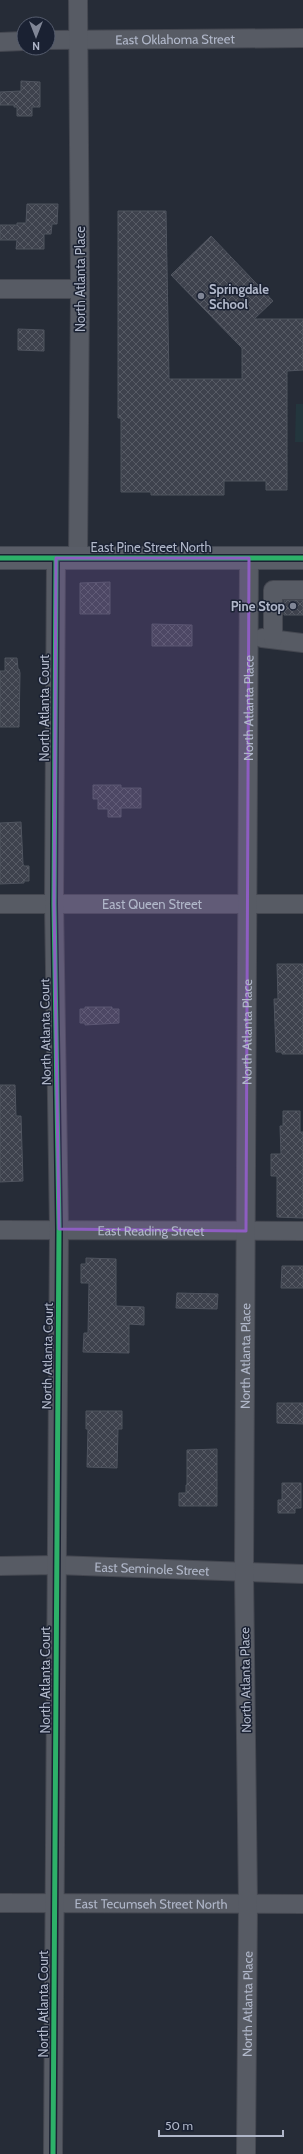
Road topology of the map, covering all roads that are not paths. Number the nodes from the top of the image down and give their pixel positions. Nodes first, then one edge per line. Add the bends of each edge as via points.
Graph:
1 (78, 0) edge
2 (79, 38) junction
3 (303, 38) edge
4 (56, 39) edge
5 (16, 41) edge
6 (0, 42) edge
7 (0, 289) edge
8 (80, 289) junction
9 (0, 558) edge
10 (56, 558) junction
11 (78, 558) junction
12 (249, 558) junction
13 (303, 558) edge
14 (303, 590) edge
15 (249, 638) junction
16 (273, 639) junction
17 (303, 643) edge
18 (0, 904) edge
19 (54, 904) junction
20 (247, 904) junction
21 (303, 904) edge
22 (59, 1229) junction
23 (0, 1230) edge
24 (246, 1231) junction
25 (303, 1231) edge
26 (56, 1565) junction
27 (0, 1566) edge
28 (244, 1573) junction
29 (303, 1574) edge
30 (0, 1902) edge
31 (55, 1902) junction
32 (248, 1904) junction
33 (303, 1904) edge
34 (53, 2154) edge
35 (246, 2154) edge

1 - 2 street, North Atlanta Place
2 - 3 street, East Oklahoma Street
2 - 4 street, East Oklahoma Street
2 - 8 street, North Atlanta Place
5 - 6 street
7 - 8 street
8 - 11 street, North Atlanta Place
9 - 10 main road, East Pine Street North
10 - 11 main road, East Pine Street North
10 - 19 street, North Atlanta Court
11 - 12 main road, East Pine Street North
12 - 13 main road, East Pine Street North
12 - 15 street, North Atlanta Place
14 - 16 street via 273,590
15 - 16 street
15 - 20 street, North Atlanta Place
16 - 17 street
18 - 19 street, East Queen Street
19 - 20 street, East Queen Street
19 - 22 street, North Atlanta Court
20 - 21 street, East Queen Street
20 - 24 street, North Atlanta Place
22 - 23 street, East Reading Street
22 - 24 street, East Reading Street
22 - 26 street, North Atlanta Court
24 - 25 street, East Reading Street
24 - 28 street, North Atlanta Place
26 - 27 street, East Seminole Street
26 - 28 street, East Seminole Street
26 - 31 street, North Atlanta Court
28 - 29 street, East Seminole Street
28 - 32 street, North Atlanta Place
30 - 31 street, East Tecumseh Street North
31 - 32 street, East Tecumseh Street North
31 - 34 street, North Atlanta Court
32 - 33 street, East Tecumseh Street North
32 - 35 street, North Atlanta Place

